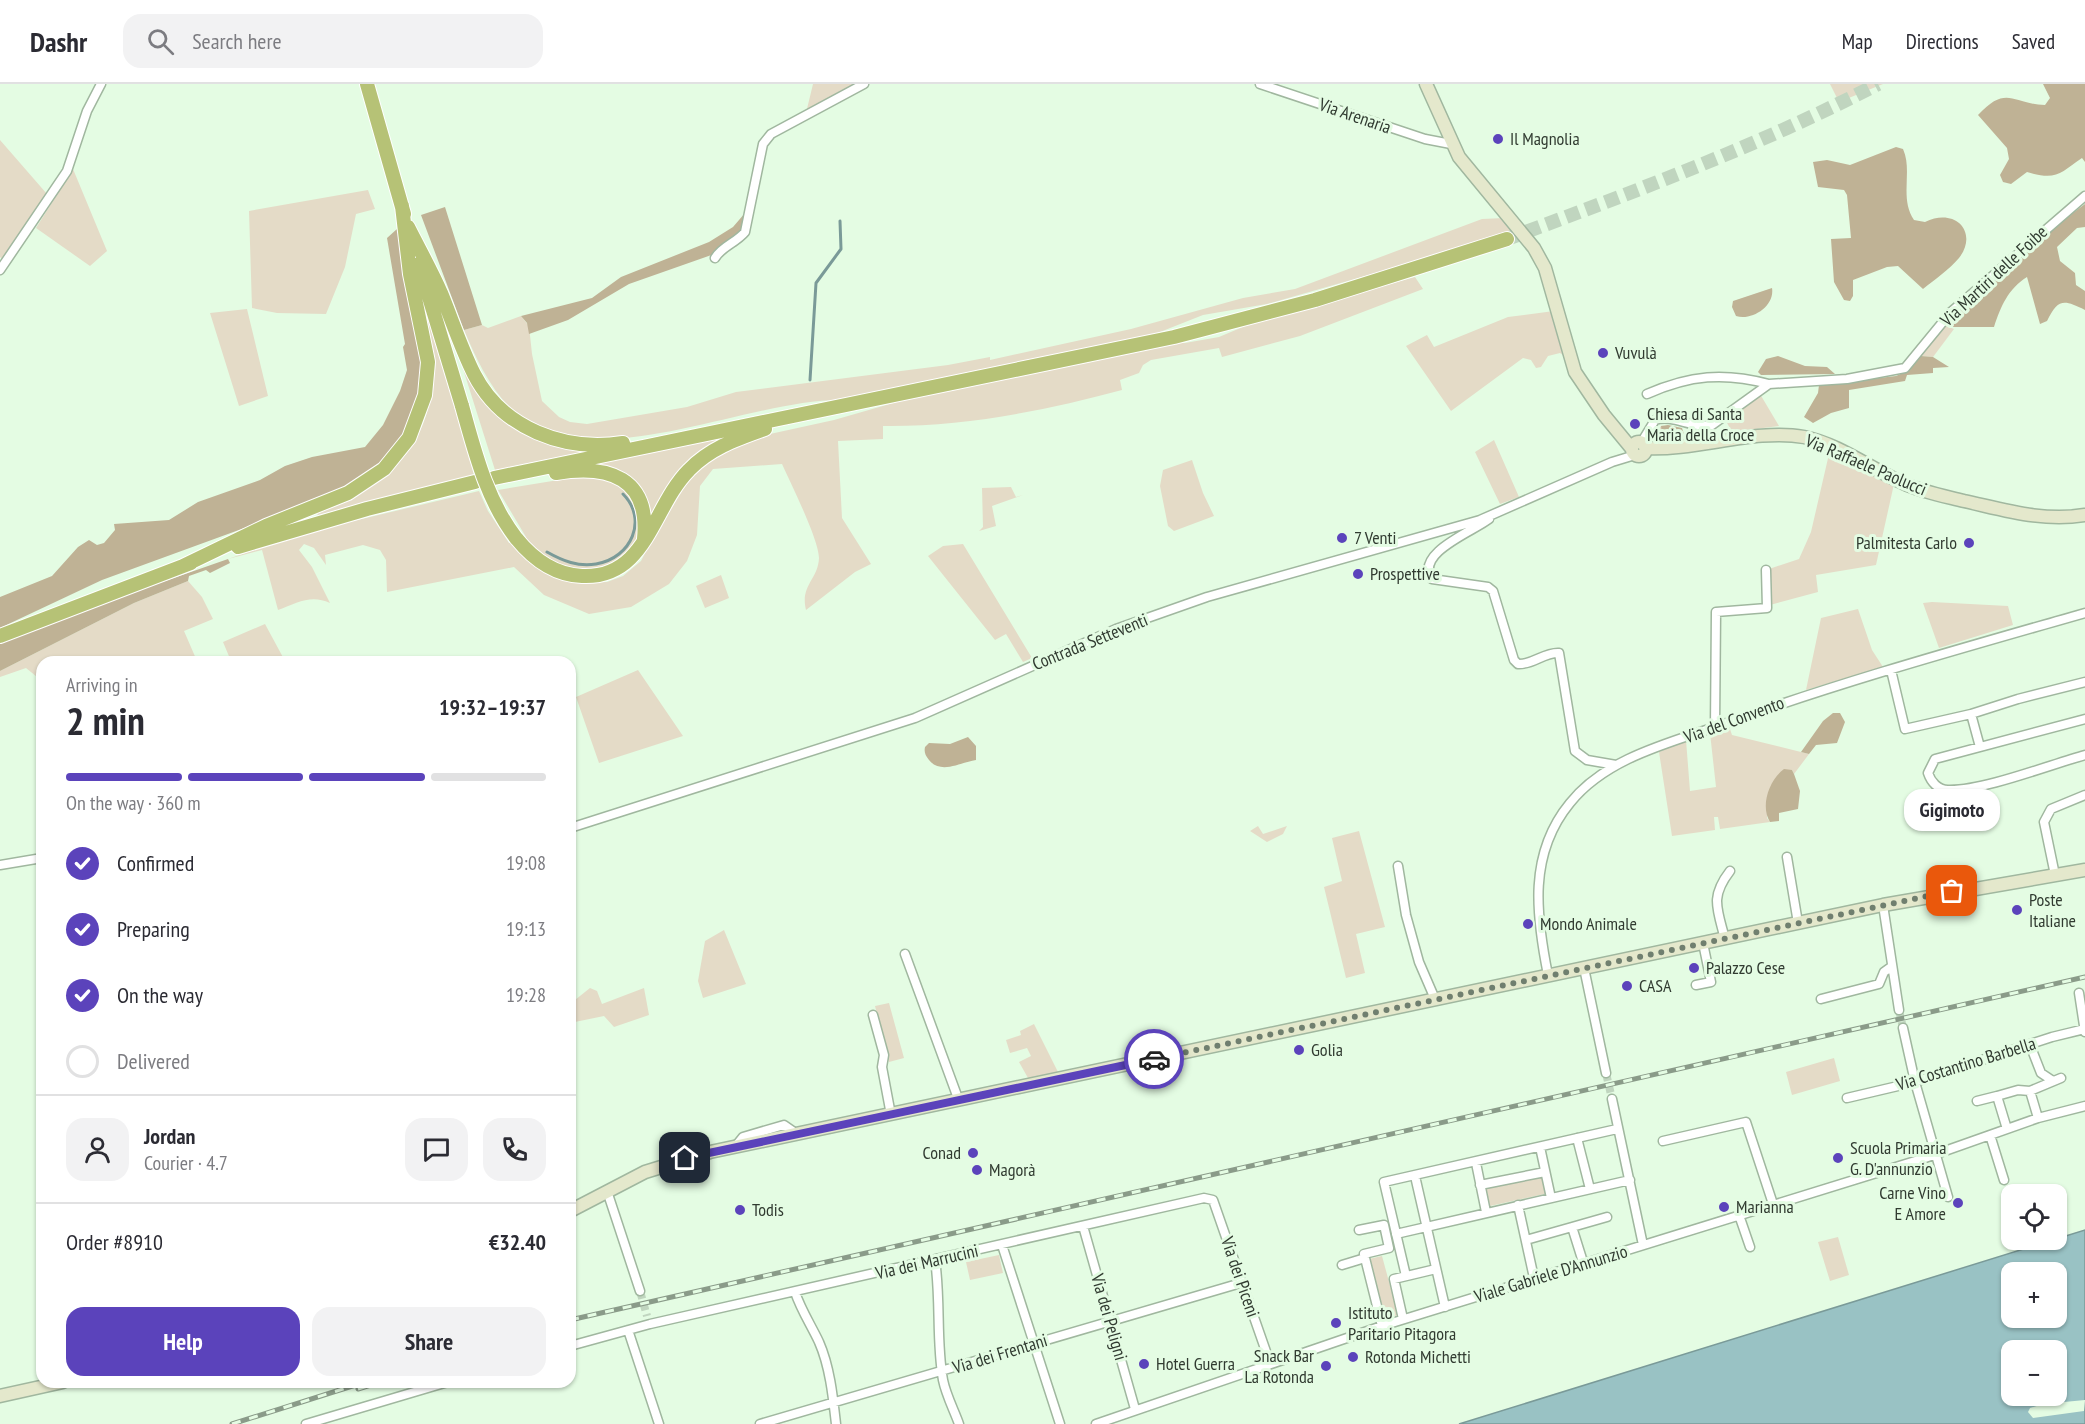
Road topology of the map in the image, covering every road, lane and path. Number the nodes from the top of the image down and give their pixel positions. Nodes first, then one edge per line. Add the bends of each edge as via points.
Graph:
1 (101, 84) edge
2 (367, 84) edge
3 (864, 84) edge
4 (1260, 84) edge
5 (1426, 84) edge
6 (1451, 144) junction
7 (2085, 196) edge
8 (402, 206) junction
9 (408, 227) junction
10 (1507, 239) tunnel mouth
11 (715, 258) dead end
12 (0, 270) edge
13 (1769, 384) junction
14 (1647, 394) dead end
15 (811, 412) junction
16 (704, 434) junction
17 (1637, 448) junction
18 (475, 482) dead end
19 (1494, 515) junction
20 (2085, 515) edge
21 (644, 542) junction
22 (183, 566) junction
23 (1766, 570) dead end
24 (2085, 613) edge
25 (0, 636) edge
26 (1891, 670) junction
27 (2085, 682) edge
28 (1971, 714) junction
29 (2085, 719) edge
30 (1715, 727) junction
31 (1980, 747) junction
32 (2085, 755) edge
33 (1616, 765) junction
34 (2085, 795) edge
35 (576, 826) edge
36 (1787, 857) dead end
37 (36, 859) edge
38 (0, 865) edge
39 (1398, 866) dead end
40 (2085, 870) edge
41 (1730, 871) dead end
42 (2055, 875) junction
43 (1882, 905) junction
44 (1798, 923) junction
45 (1725, 939) junction
46 (1704, 943) junction
47 (905, 954) dead end
48 (1891, 967) junction
49 (1584, 969) junction
50 (1548, 975) junction
51 (1696, 985) dead end
52 (2079, 993) dead end
53 (1435, 999) junction
54 (1821, 999) dead end
55 (1899, 1010) tunnel mouth
56 (873, 1016) dead end
57 (1903, 1028) tunnel mouth
58 (2085, 1030) edge
59 (2030, 1045) junction
60 (1606, 1073) tunnel mouth
61 (1915, 1082) junction
62 (2030, 1091) junction
63 (1997, 1096) junction
64 (1846, 1098) dead end
65 (1611, 1099) tunnel mouth
66 (959, 1101) junction
67 (1977, 1101) dead end
68 (2085, 1106) edge
69 (891, 1115) junction
70 (2038, 1118) junction
71 (1617, 1129) junction
72 (2007, 1129) junction
73 (1990, 1135) junction
74 (1577, 1138) junction
75 (1664, 1141) dead end
76 (1540, 1147) junction
77 (1936, 1154) junction
78 (1476, 1163) junction
79 (1545, 1172) junction
80 (1415, 1176) junction
81 (1630, 1180) junction
82 (2004, 1180) dead end
83 (1480, 1185) junction
84 (1590, 1189) junction
85 (607, 1191) junction
86 (1948, 1197) dead end
87 (1204, 1198) joint
88 (1551, 1198) junction
89 (1773, 1204) junction
90 (1518, 1205) junction
91 (576, 1208) edge
92 (1486, 1212) junction
93 (1739, 1215) junction
94 (1607, 1217) dead end
95 (1083, 1226) junction
96 (1572, 1227) junction
97 (1427, 1228) junction
98 (1359, 1230) dead end
99 (1396, 1234) junction
100 (1526, 1240) junction
101 (1002, 1245) junction
102 (1643, 1245) junction
103 (1750, 1247) dead end
104 (1365, 1258) junction
105 (935, 1260) junction
106 (1583, 1262) junction
107 (1342, 1265) dead end
108 (1436, 1269) junction
109 (1406, 1276) junction
110 (1534, 1278) junction
111 (1241, 1283) junction
112 (640, 1291) tunnel mouth
113 (795, 1292) junction
114 (1445, 1307) junction
115 (1403, 1319) junction
116 (1111, 1322) junction
117 (1382, 1326) junction
118 (628, 1330) junction
119 (1034, 1343) junction
120 (576, 1344) edge
121 (1265, 1364) junction
122 (944, 1371) junction
123 (36, 1388) edge
124 (428, 1388) edge
125 (0, 1395) edge
126 (834, 1401) junction
127 (1135, 1409) junction
128 (306, 1424) edge
129 (659, 1424) edge
130 (760, 1424) edge
131 (836, 1424) edge
132 (959, 1424) edge
133 (1060, 1424) edge
134 (1096, 1424) edge

1 - 12 street via 87,111 67,171
2 - 8 highway
3 - 11 street via 771,134 763,144 745,232
4 - 6 street, Via Arenaria via 1425,139
5 - 6 main road
6 - 17 main road via 1534,248 1545,268 1575,372 1606,418
7 - 13 street, Via Martiri delle Foibe via 1951,312 1905,368 1847,379
8 - 9 highway
8 - 22 highway via 410,274 428,362 425,395 409,438 384,469 348,494 266,526
9 - 16 highway via 474,374 511,417 552,439 582,445
9 - 21 highway, bridge via 486,486 516,538 551,568 584,577 615,571
10 - 15 highway via 1397,276 1219,326
13 - 14 street, Via Martiri delle Foibe via 1740,376 1707,376
13 - 17 street via 1712,425 1654,420
15 - 16 highway
15 - 21 highway via 706,454 678,482
16 - 21 highway via 494,479 505,484 580,470 611,474 628,483 640,499 645,518
17 - 19 street, Contrada Setteventi
17 - 20 main road, Via Raffaele Paolucci via 1694,447 1781,434 1806,438 1904,484 1940,495 2035,517 2064,519
18 - 22 highway via 317,523
19 - 33 street via 1443,546 1434,555 1429,574 1432,579 1493,591 1518,664 1558,654 1575,751 1587,759
19 - 35 street, Contrada Setteventi via 1207,597 1116,629 915,718
22 - 25 highway
23 - 30 street via 1767,608 1716,612
24 - 26 street, Via del Convento
26 - 28 street via 1905,729
26 - 30 street, Via del Convento
27 - 28 street
28 - 31 street
29 - 31 street
30 - 33 street, Via del Convento
31 - 32 street via 1935,759 1928,768 1932,782 1947,790 1969,788
33 - 50 street, Via del Convento via 1570,803 1557,820 1542,853 1537,885
34 - 42 street via 2051,809 2044,822
36 - 44 street
37 - 38 street
39 - 53 street via 1419,962
40 - 42 main road
41 - 45 street via 1717,888
42 - 43 main road
43 - 44 main road
43 - 48 street
44 - 45 main road
45 - 46 main road
46 - 49 main road
46 - 51 street via 1711,982
47 - 66 street
48 - 54 street via 1879,984
48 - 55 street
49 - 50 main road
49 - 60 street
50 - 53 main road
52 - 58 street
53 - 66 main road
56 - 69 street via 884,1055 882,1067
57 - 61 street
58 - 59 street, Via Costantino Barbella
59 - 61 street, Via Costantino Barbella
59 - 62 street via 2041,1073 2057,1080
61 - 64 street, Via Costantino Barbella
61 - 77 street
62 - 63 street via 2018,1089
62 - 70 street
63 - 67 street
63 - 72 street
65 - 71 street
66 - 69 main road
68 - 70 street, Viale Gabriele D'Annunzio
69 - 85 main road via 674,1161
70 - 72 street, Viale Gabriele D'Annunzio
71 - 74 street
71 - 81 street
72 - 73 street, Viale Gabriele D'Annunzio
73 - 77 street, Viale Gabriele D'Annunzio
73 - 82 street
74 - 76 street
74 - 84 street
75 - 89 street via 1746,1122
76 - 78 street
76 - 79 street
77 - 86 street
77 - 89 street, Viale Gabriele D'Annunzio
78 - 80 street
78 - 83 street
79 - 83 street
79 - 88 street
80 - 97 street
80 - 99 street via 1384,1182
81 - 84 street
81 - 102 street
83 - 92 street
84 - 88 street
85 - 91 main road
85 - 112 street
87 - 95 street, Via dei Marrucini
87 - 111 street, Via dei Piceni via 1213,1200
88 - 90 street
89 - 93 street, Viale Gabriele D'Annunzio
90 - 92 street
90 - 100 street
92 - 97 street
93 - 102 street, Viale Gabriele D'Annunzio
93 - 103 street
94 - 96 street
95 - 101 street, Via dei Marrucini
95 - 116 street, Via dei Peligni
96 - 100 street
96 - 106 street
97 - 99 street
97 - 108 street
98 - 104 street via 1384,1225 1389,1248 1364,1254
99 - 109 street
100 - 110 street
101 - 105 street, Via dei Marrucini
101 - 119 street
102 - 106 street, Viale Gabriele D'Annunzio
104 - 107 street
104 - 117 street
105 - 113 street, Via dei Marrucini
105 - 122 street
106 - 110 street, Viale Gabriele D'Annunzio
108 - 109 street
108 - 114 street
109 - 115 street via 1394,1280
110 - 114 street, Viale Gabriele D'Annunzio
111 - 116 street, Via dei Frentani
111 - 121 street, Via dei Piceni
113 - 118 street, Via dei Marrucini via 649,1320
113 - 126 street via 819,1343
114 - 115 street, Viale Gabriele D'Annunzio
115 - 117 street, Viale Gabriele D'Annunzio
116 - 119 street, Via dei Frentani
116 - 127 street, Via dei Peligni
117 - 121 street, Viale Gabriele D'Annunzio
118 - 120 street, Via dei Marrucini
118 - 129 street
119 - 122 street, Via dei Frentani
119 - 133 street
121 - 127 street, Viale Gabriele D'Annunzio
122 - 126 street, Via dei Frentani
122 - 132 street via 943,1379
123 - 125 main road
124 - 128 street
126 - 130 street, Via dei Frentani
126 - 131 street
127 - 134 street, Viale Gabriele D'Annunzio

